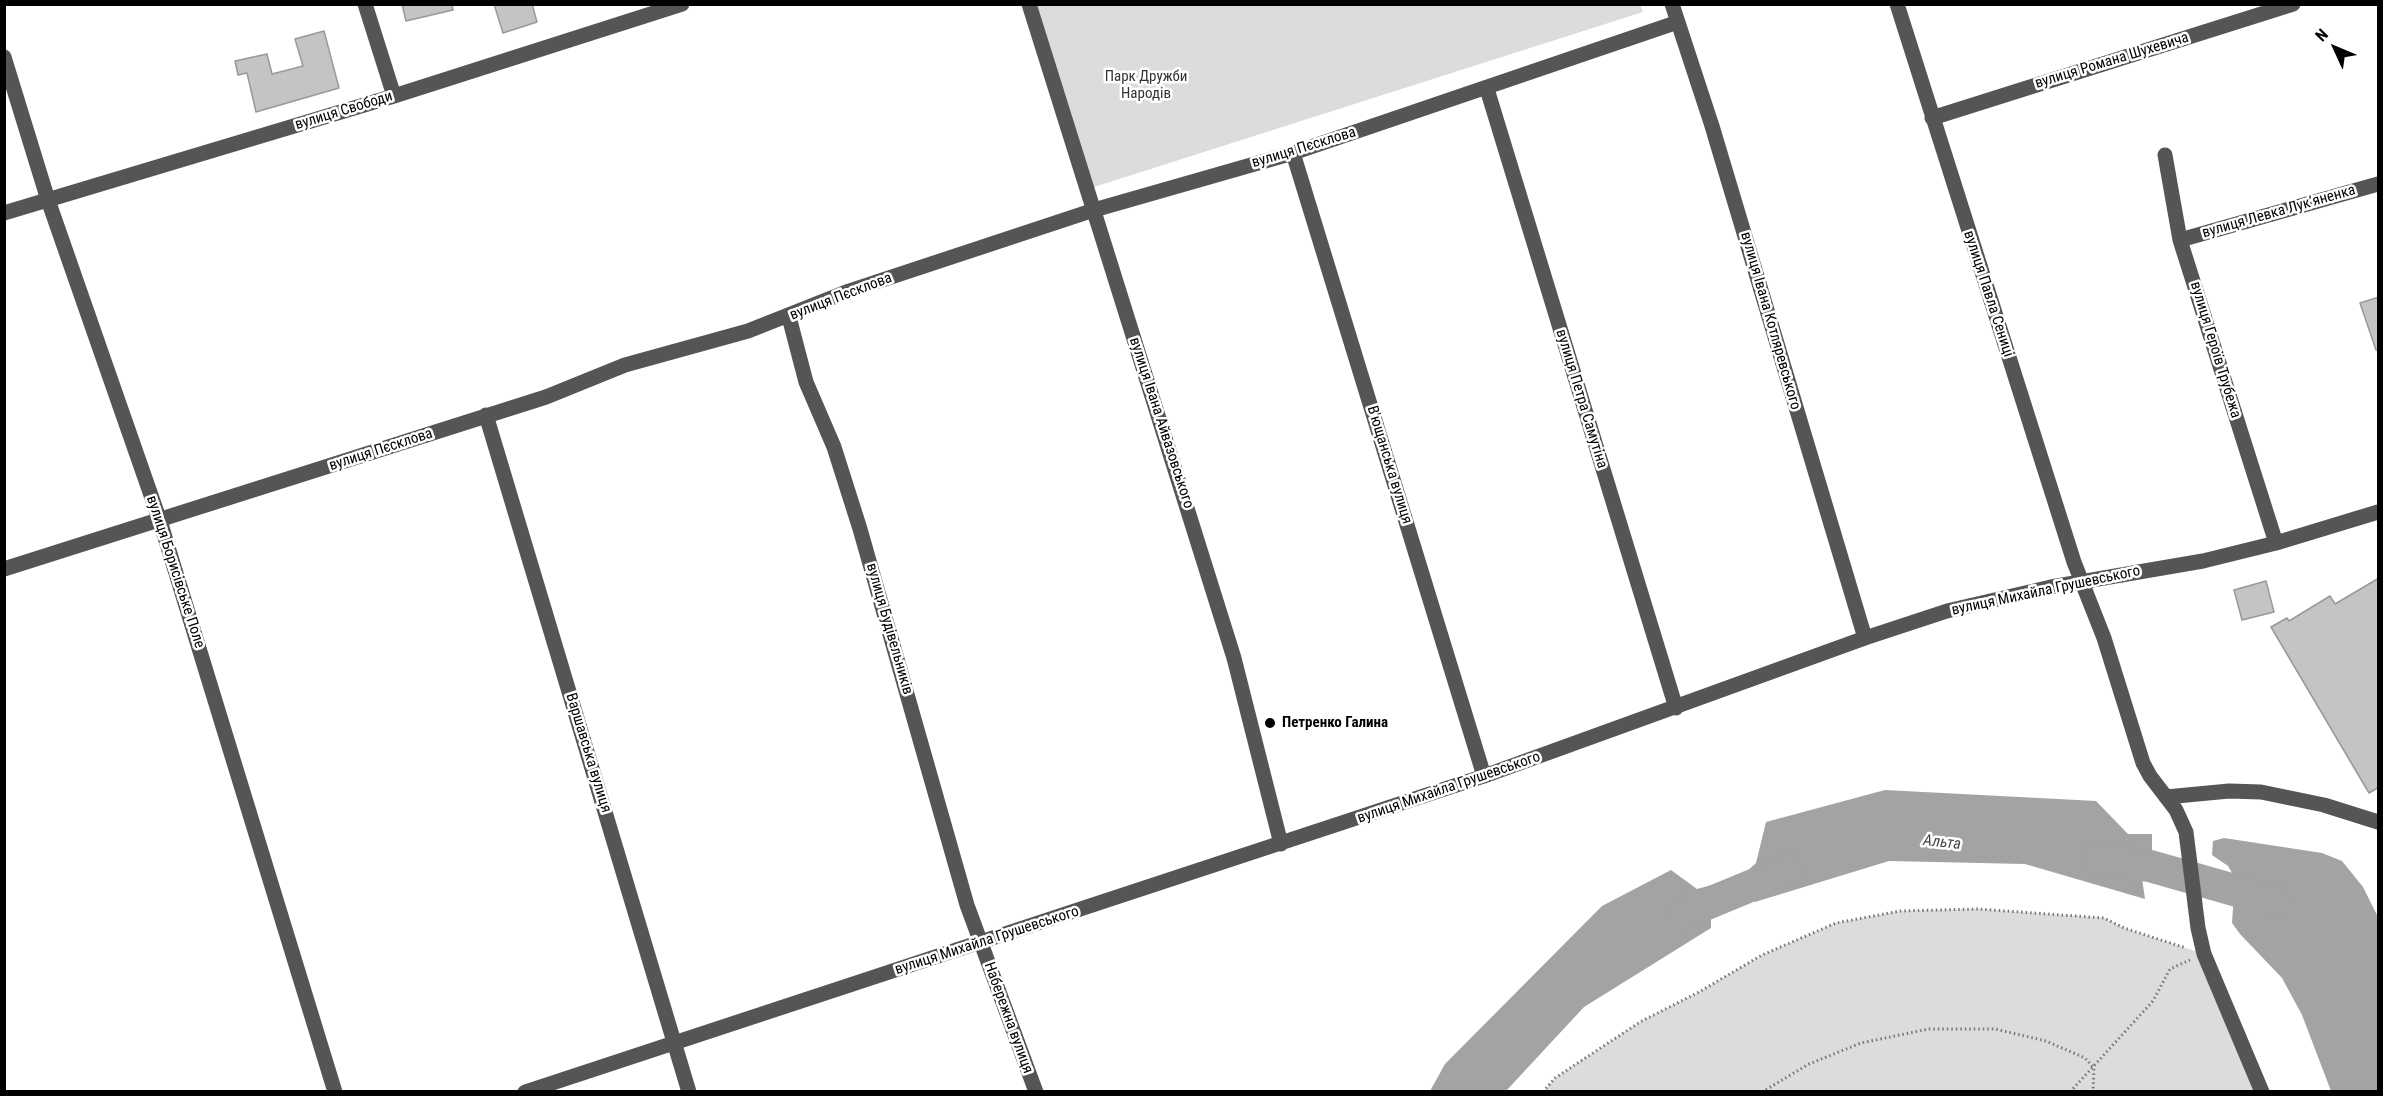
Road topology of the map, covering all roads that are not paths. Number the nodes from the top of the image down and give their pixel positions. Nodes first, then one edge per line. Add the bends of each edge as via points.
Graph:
1 (365, 4) edge
2 (682, 4) edge
3 (1029, 4) edge
4 (1672, 4) edge
5 (1897, 4) edge
6 (2293, 4) edge
7 (1678, 22) junction
8 (4, 57) edge
9 (1487, 89) junction
10 (394, 96) junction
11 (1932, 118) junction
12 (1293, 153) junction
13 (2165, 155) dead end
14 (2379, 184) edge
15 (48, 200) junction
16 (1094, 210) junction
17 (4, 213) edge
18 (2181, 240) junction
19 (789, 317) junction
20 (486, 415) junction
21 (2379, 512) edge
22 (160, 521) junction
23 (2276, 543) junction
24 (4, 569) edge
25 (2083, 581) junction
26 (1866, 638) junction
27 (1676, 708) junction
28 (1484, 776) junction
29 (2166, 797) junction
30 (2379, 822) edge
31 (1281, 844) junction
32 (981, 944) junction
33 (674, 1042) junction
34 (335, 1092) edge
35 (525, 1092) edge
36 (689, 1092) edge
37 (1036, 1092) edge
38 (2262, 1092) edge

1 - 10 street
2 - 10 street, вулиця Свободи
3 - 16 street, вулиця Івана Айвазовського
4 - 7 street, вулиця Івана Котляревського
5 - 11 street, вулиця Павла Сениці
6 - 11 street, вулиця Романа Шухевича
7 - 9 street, вулиця Пєсклова
7 - 26 street, вулиця Івана Котляревського
8 - 15 street, вулиця Борисівське Поле
9 - 12 street, вулиця Пєсклова
9 - 27 street, вулиця Петра Самутіна
10 - 15 street, вулиця Свободи
11 - 25 street, вулиця Павла Сениці
12 - 16 street, вулиця Пєсклова
12 - 28 street, В'ющанська вулиця
13 - 18 street, вулиця Героїв Трубежа
14 - 18 street, вулиця Левка Лукʼяненка
15 - 17 street, вулиця Свободи
15 - 22 street, вулиця Борисівське Поле
16 - 19 street, вулиця Пєсклова via 849,291
16 - 31 street, вулиця Івана Айвазовського via 1234,658
18 - 23 street, вулиця Героїв Трубежа
19 - 20 street, вулиця Пєсклова via 625,365 570,389
19 - 32 street, вулиця Будівельників via 806,382 841,467
20 - 22 street, вулиця Пєсклова
20 - 33 street, Варшавська вулиця
21 - 23 street, вулиця Михайла Грушевського
22 - 24 street, вулиця Пєсклова
22 - 34 street, вулиця Борисівське Поле
23 - 25 street, вулиця Михайла Грушевського via 2203,561
25 - 26 street, вулиця Михайла Грушевського via 1947,611
25 - 29 street, вулиця Павла Сениці via 2143,763
26 - 27 street, вулиця Михайла Грушевського
27 - 28 street, вулиця Михайла Грушевського
28 - 31 street, вулиця Михайла Грушевського
29 - 30 street via 2261,792 2302,799
29 - 38 street, вулиця Павла Сениці via 2186,832 2204,954
31 - 32 street, вулиця Михайла Грушевського
32 - 33 street, вулиця Михайла Грушевського
32 - 37 street, Набережна вулиця
33 - 35 street, вулиця Михайла Грушевського
33 - 36 street, Варшавська вулиця

